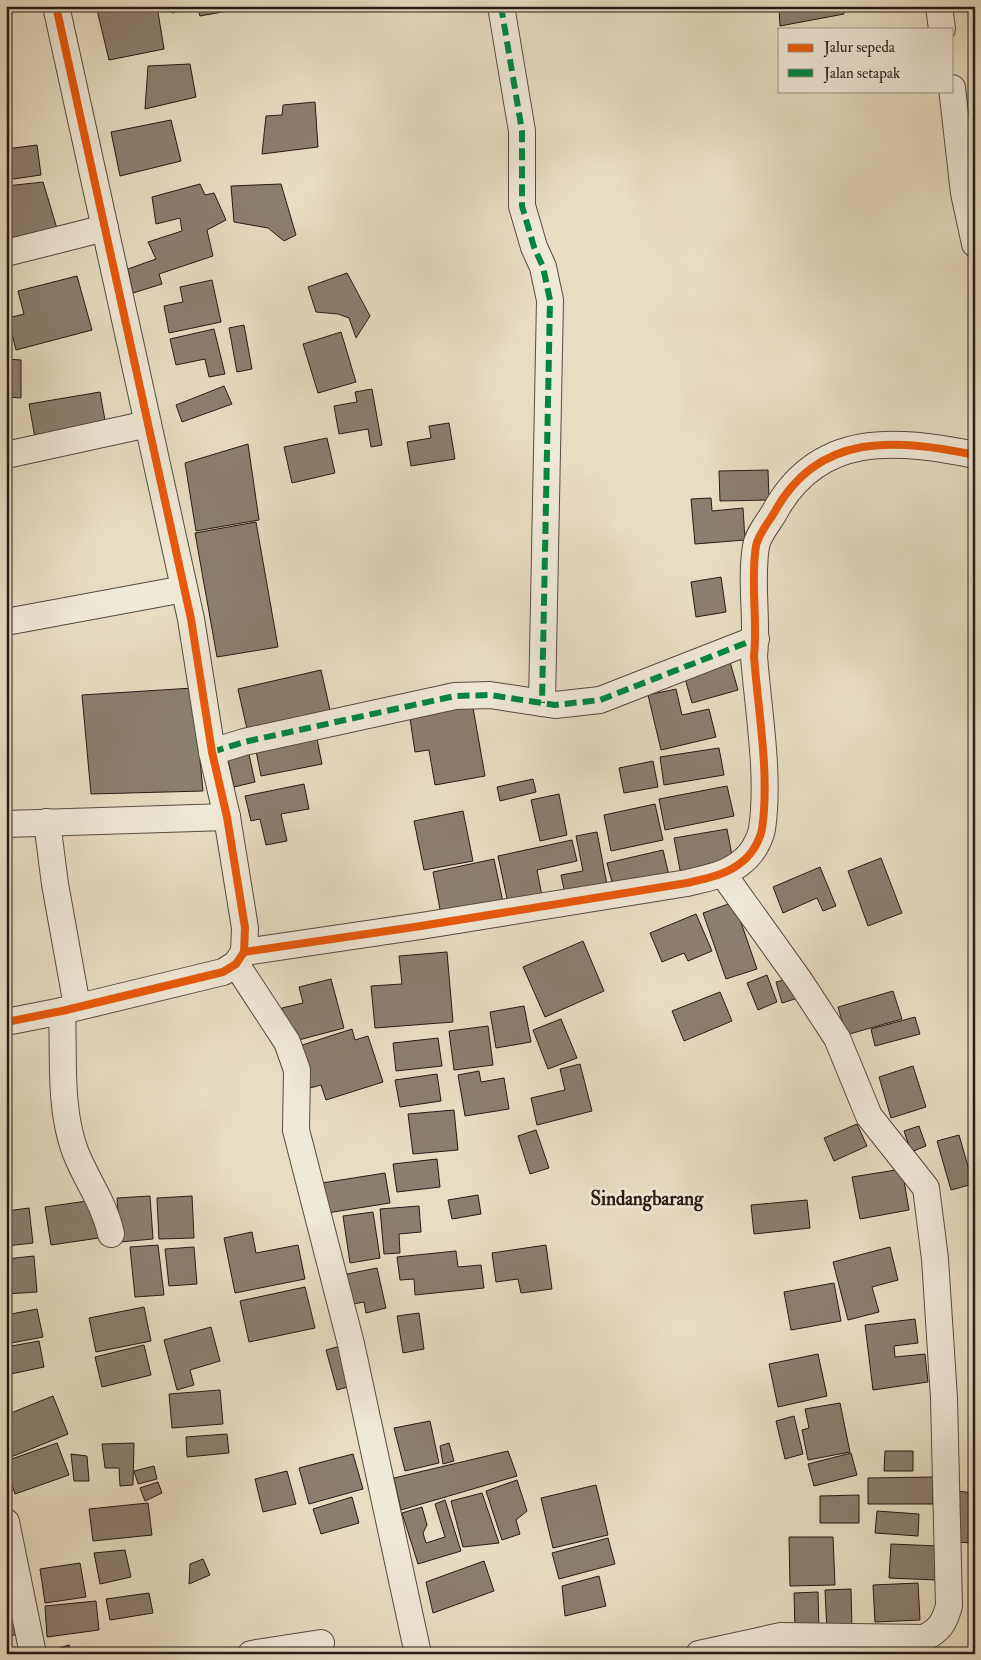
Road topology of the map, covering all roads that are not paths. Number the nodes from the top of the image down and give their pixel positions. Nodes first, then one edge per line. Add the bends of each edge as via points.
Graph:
1 (56, 6) edge
2 (501, 6) edge
3 (938, 6) edge
4 (942, 28) edge
5 (953, 92) edge
6 (969, 192) edge
7 (105, 228) junction
8 (975, 244) edge
9 (6, 253) edge
10 (148, 424) junction
11 (6, 455) edge
12 (975, 455) edge
13 (184, 589) junction
14 (6, 622) edge
15 (756, 638) junction
16 (542, 703) junction
17 (212, 752) junction
18 (227, 817) junction
19 (47, 822) junction
20 (6, 824) edge
21 (723, 874) junction
22 (240, 958) junction
23 (70, 1008) junction
24 (6, 1022) edge
25 (111, 1234) dead end
26 (6, 1522) edge
27 (321, 1643) dead end
28 (33, 1654) edge
29 (252, 1654) edge
30 (418, 1654) edge
31 (699, 1654) edge

1 - 7 street
2 - 16 street via 522,131 522,206 534,247 544,266 550,300
3 - 4 street
5 - 6 street
6 - 8 street
7 - 9 street
7 - 10 street
10 - 11 street
10 - 13 street
12 - 15 street via 879,444 844,450 819,461 781,499 756,544 752,594
13 - 14 street
13 - 17 street
15 - 16 street via 600,700 555,705
15 - 21 street via 754,656 764,771 762,830 754,850 744,861
16 - 17 street via 490,695 455,696 244,742
17 - 18 street
18 - 19 street
18 - 22 street via 245,928
19 - 20 street
19 - 23 street
21 - 22 street via 687,883
21 - 31 street via 836,1038 869,1116 926,1188 944,1398 949,1606 944,1623 924,1638 781,1636
22 - 23 street via 223,972
22 - 30 street via 287,1042 297,1070 296,1130 351,1344
23 - 24 street
23 - 25 street via 65,1099 69,1129 75,1151 107,1213
26 - 28 street
27 - 29 street

